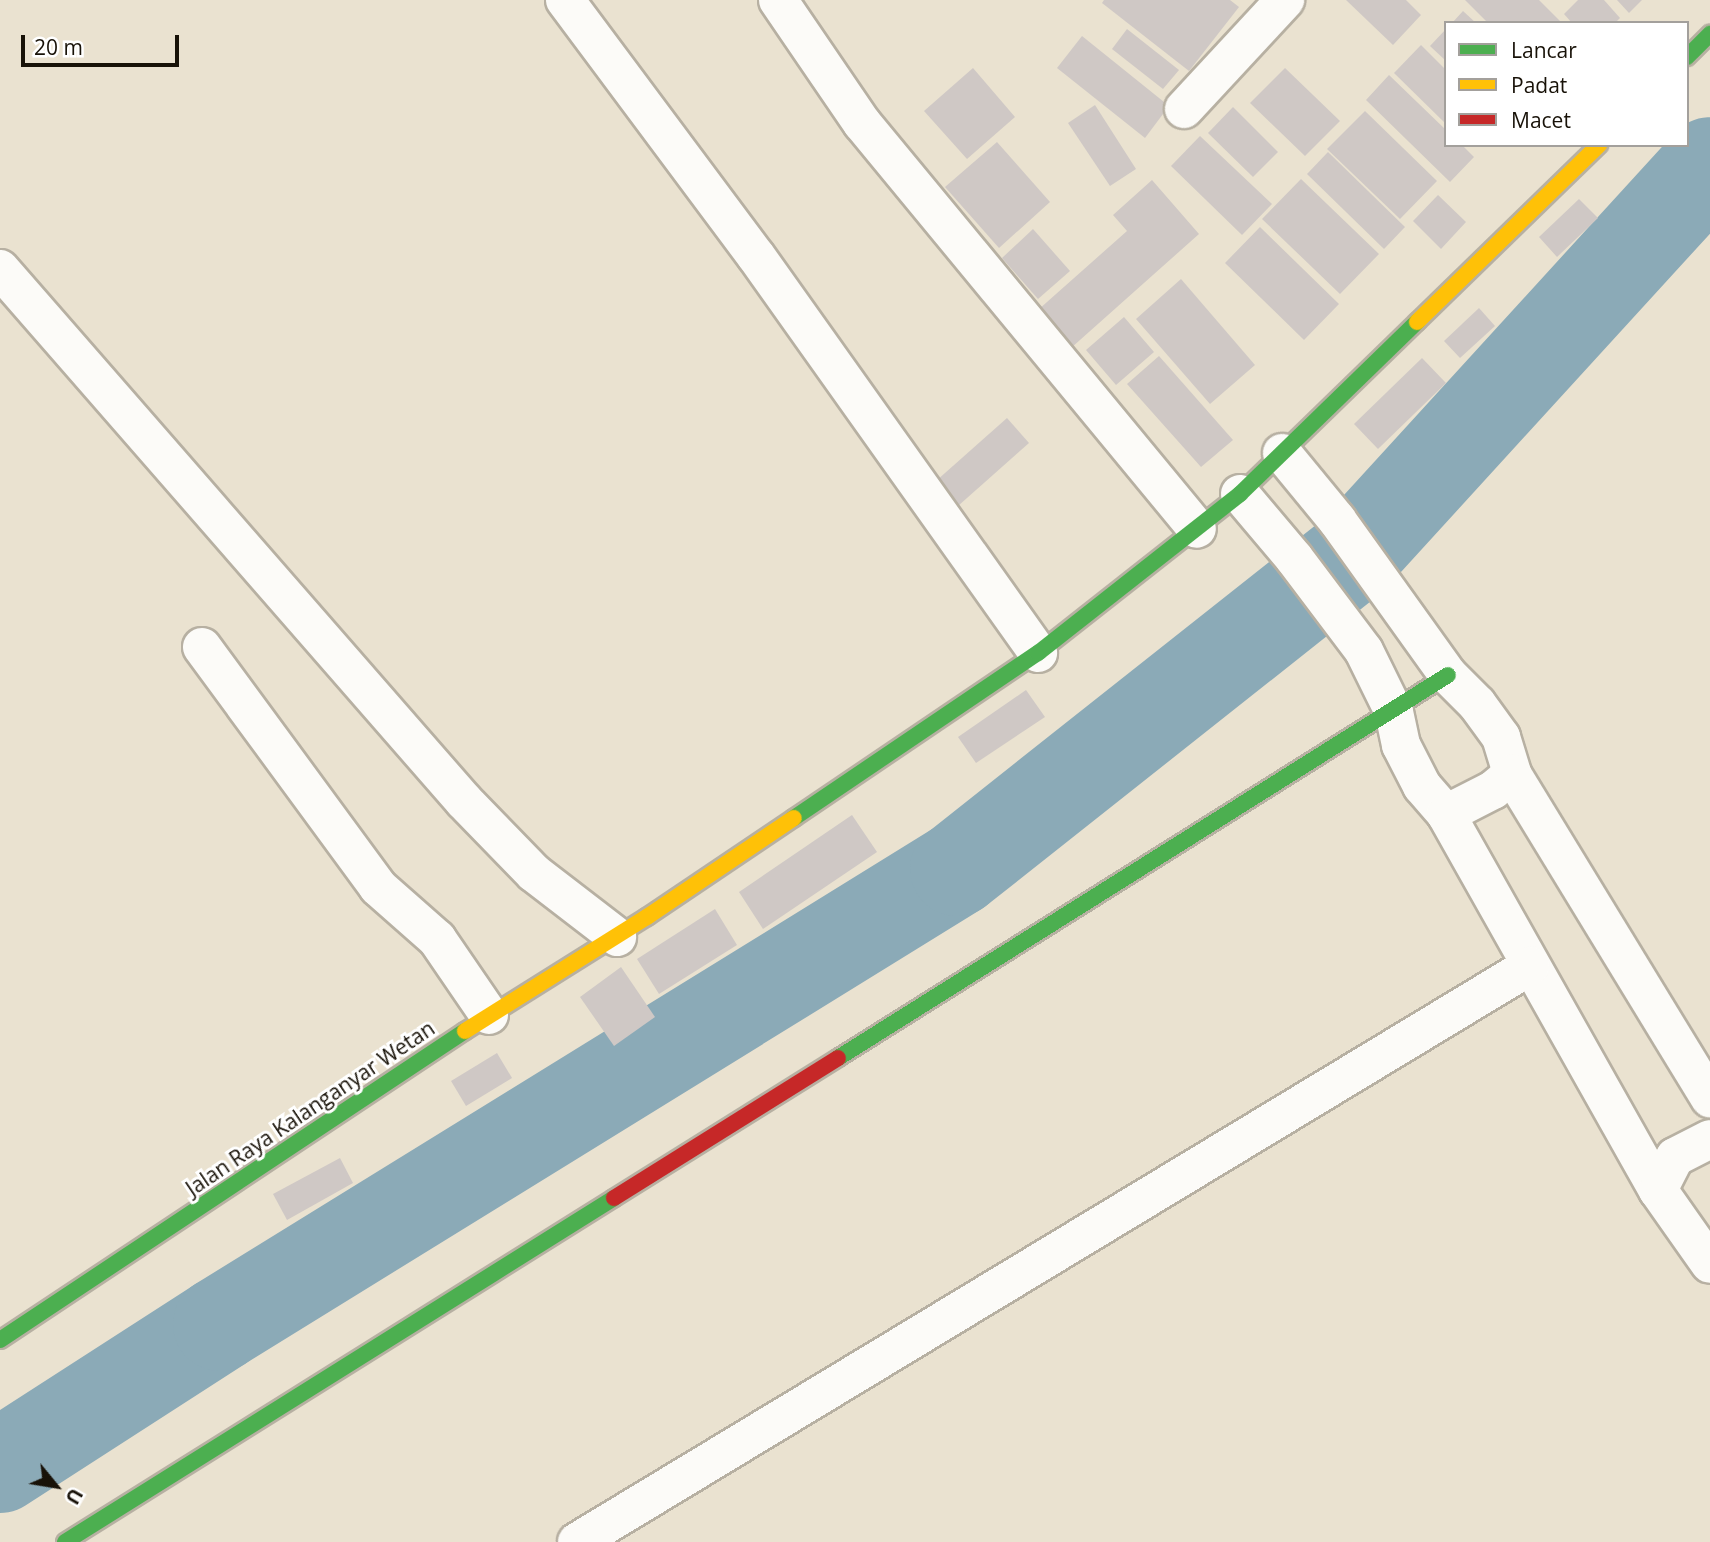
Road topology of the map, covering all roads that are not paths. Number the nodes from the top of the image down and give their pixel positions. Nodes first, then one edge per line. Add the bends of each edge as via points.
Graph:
1 (565, 0) edge
2 (778, 0) edge
3 (1285, 0) edge
4 (1710, 34) edge
5 (1689, 55) edge
6 (1184, 109) dead end
7 (1597, 147) edge
8 (0, 269) edge
9 (1282, 453) junction
10 (1240, 494) junction
11 (1183, 541) junction
12 (202, 648) dead end
13 (1038, 653) junction
14 (1448, 675) junction
15 (1394, 712) junction
16 (1512, 774) junction
17 (1446, 814) junction
18 (632, 927) junction
19 (1530, 966) junction
20 (489, 1015) junction
21 (1710, 1098) edge
22 (1710, 1139) edge
23 (1658, 1190) junction
24 (1708, 1258) edge
25 (0, 1340) edge
26 (65, 1542) edge
27 (577, 1542) edge

1 - 13 street via 756,256
2 - 11 street via 862,123
3 - 6 street
4 - 5 street
7 - 9 street, Jalan Raya Kalanganyar Wetan
8 - 18 street via 464,801 534,873
9 - 10 street, Jalan Raya Kalanganyar Wetan
9 - 14 street
10 - 11 street, Jalan Raya Kalanganyar Wetan
10 - 15 street via 1364,651
11 - 13 street, Jalan Raya Kalanganyar Wetan
12 - 20 street via 378,887 437,939
13 - 18 street, Jalan Raya Kalanganyar Wetan
14 - 15 street
14 - 16 street via 1501,737
15 - 17 street via 1401,745 1422,786
15 - 26 street
16 - 17 street via 1493,790
16 - 21 street
17 - 19 street
18 - 20 street, Jalan Raya Kalanganyar Wetan
19 - 23 street
19 - 27 street
20 - 25 street, Jalan Raya Kalanganyar Wetan
22 - 23 street via 1675,1157
23 - 24 street

